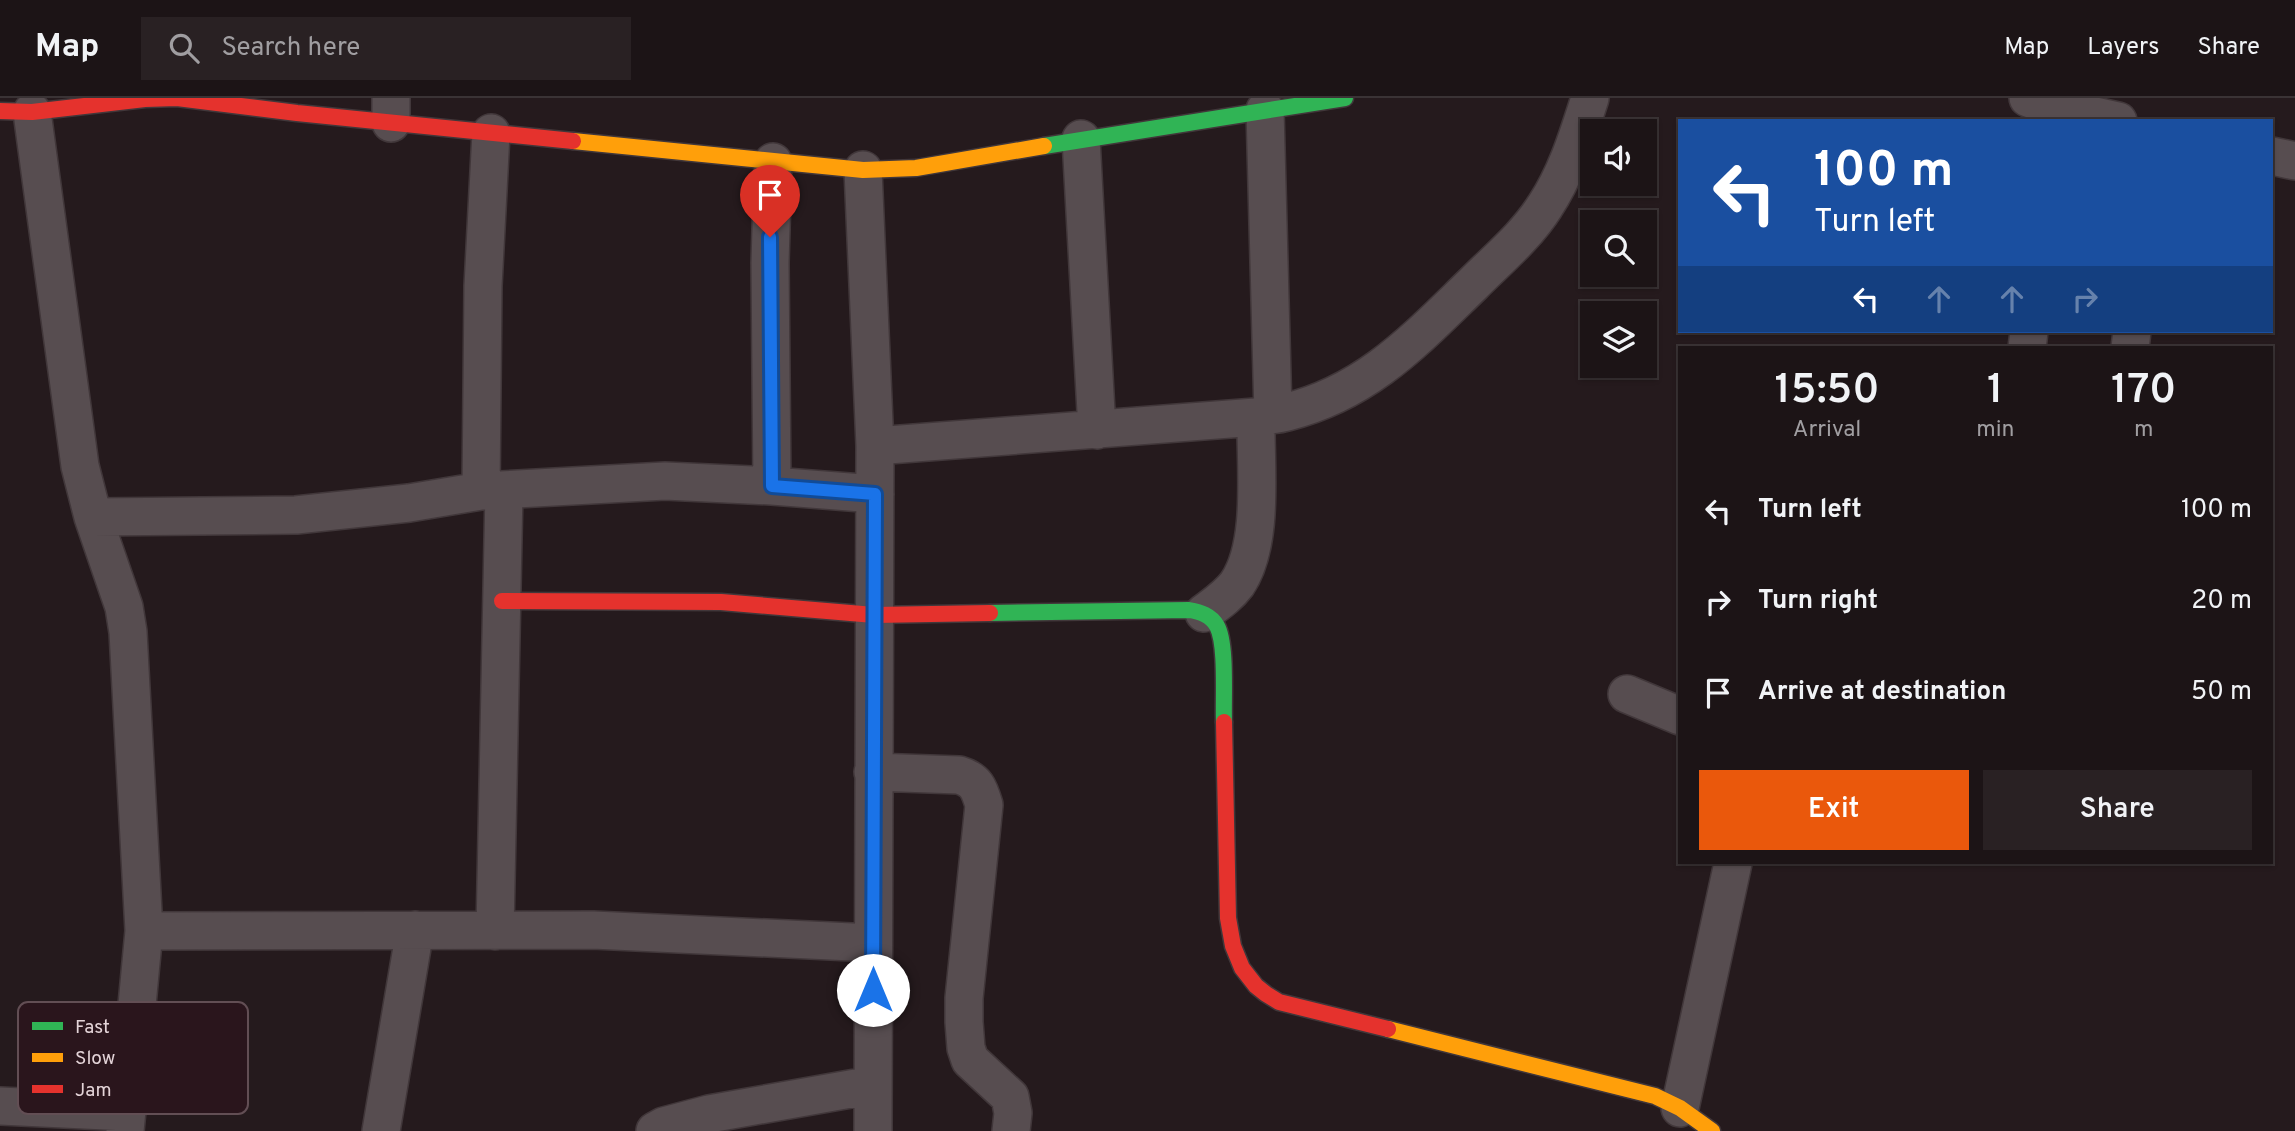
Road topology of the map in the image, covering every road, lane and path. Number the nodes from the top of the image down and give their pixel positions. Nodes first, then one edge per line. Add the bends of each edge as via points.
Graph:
1 (1345, 98) edge
2 (1590, 98) edge
3 (106, 101) edge
4 (281, 104) edge
5 (2042, 108) edge
6 (391, 110) edge
7 (1265, 110) junction
8 (16, 112) edge
9 (2106, 119) edge
10 (491, 133) junction
11 (1081, 139) junction
12 (2273, 156) edge
13 (2295, 161) edge
14 (773, 162) junction
15 (863, 170) junction
16 (1265, 415) junction
17 (1097, 430) junction
18 (875, 446) junction
19 (772, 486) junction
20 (493, 491) junction
21 (875, 494) junction
22 (93, 517) junction
23 (502, 601) junction
24 (1204, 613) junction
25 (874, 615) junction
26 (1627, 694) dead end
27 (1678, 715) edge
28 (873, 772) junction
29 (1733, 864) edge
30 (415, 930) junction
31 (495, 930) junction
32 (144, 931) junction
33 (873, 943) junction
34 (137, 1002) edge
35 (873, 1085) junction
36 (0, 1106) edge
37 (18, 1108) edge
38 (1680, 1108) junction
39 (67, 1114) edge
40 (126, 1121) edge
41 (382, 1131) edge
42 (656, 1131) edge
43 (873, 1131) edge
44 (1012, 1131) edge
45 (1711, 1131) edge

1 - 7 street
2 - 16 street via 1558,184 1518,240 1379,371 1323,400
3 - 4 street via 177,98
3 - 8 street
4 - 6 street
5 - 9 street
6 - 10 street
7 - 11 street
7 - 16 street
8 - 22 street
10 - 14 street
10 - 20 street via 483,286
11 - 15 street via 916,168
11 - 17 street
12 - 13 street
14 - 15 street
14 - 19 street
15 - 18 street
16 - 17 street
16 - 24 street via 1251,551 1237,584
17 - 18 street
18 - 21 street
19 - 20 street via 665,481
19 - 21 street
20 - 22 street via 296,514
20 - 23 street
21 - 25 street
22 - 32 street via 128,632
23 - 25 street via 721,602
23 - 31 street
24 - 25 street
24 - 38 street via 1217,625 1222,641 1230,929 1236,958 1257,989 1279,1002 1655,1097
25 - 28 street
26 - 27 street
28 - 33 street
28 - 44 street via 958,775 977,784 984,805 964,998 965,1035 970,1060 1010,1097
29 - 38 street
30 - 31 street
30 - 32 street
30 - 41 street
31 - 33 street
32 - 34 street
33 - 35 street
35 - 42 street via 709,1114
35 - 43 street
36 - 37 street
38 - 45 street
39 - 40 street

